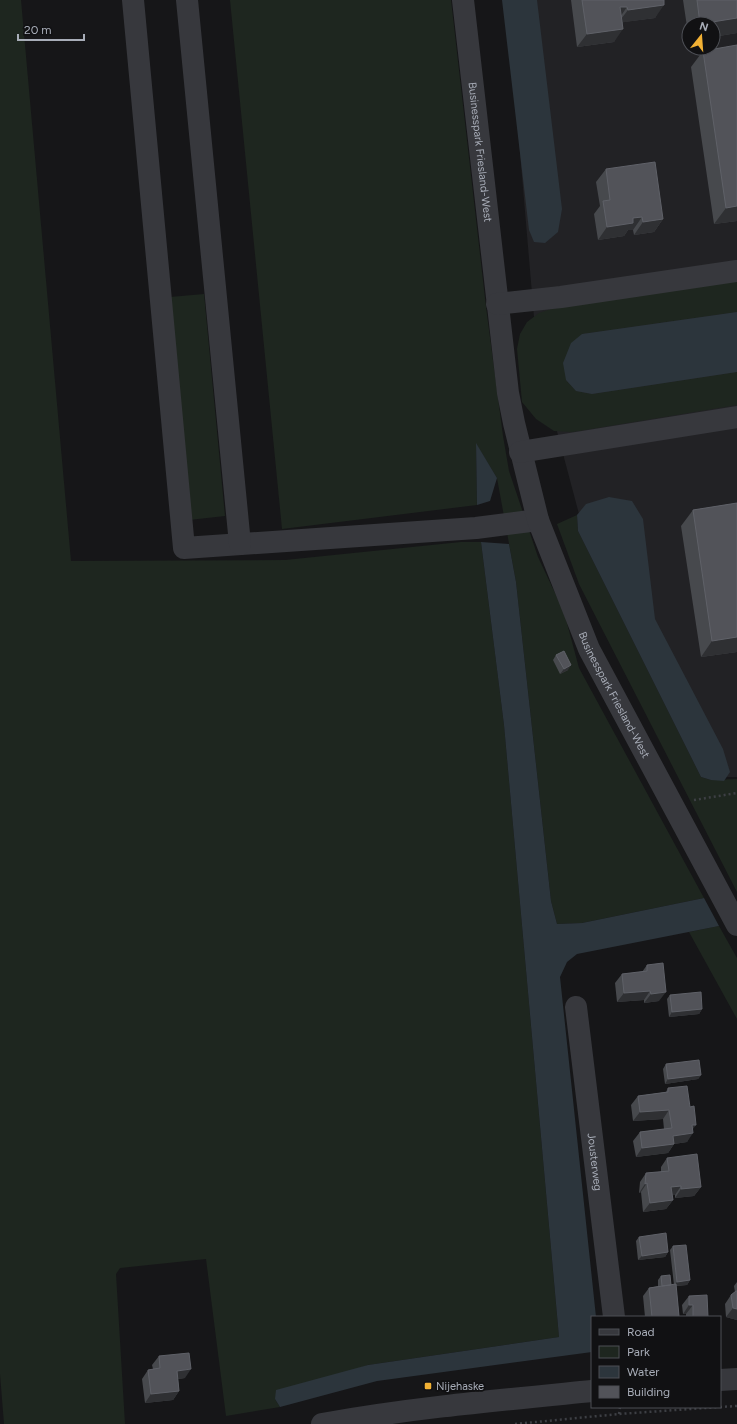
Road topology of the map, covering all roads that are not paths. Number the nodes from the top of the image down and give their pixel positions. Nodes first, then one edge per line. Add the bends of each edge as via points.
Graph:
1 (133, 0) edge
2 (187, 0) edge
3 (463, 0) edge
4 (737, 271) edge
5 (498, 304) junction
6 (737, 417) edge
7 (520, 452) junction
8 (538, 520) junction
9 (240, 544) junction
10 (737, 925) edge
11 (576, 1007) dead end
12 (614, 1316) edge
13 (737, 1379) edge
14 (721, 1380) edge
15 (591, 1391) edge
16 (322, 1424) edge

1 - 9 street via 184,548
2 - 9 street
3 - 5 street, Businesspark Friesland-West
4 - 5 street
5 - 7 street, Businesspark Friesland-West via 508,393
6 - 7 street
7 - 8 street, Businesspark Friesland-West
8 - 9 street via 476,528
8 - 10 street, Businesspark Friesland-West via 589,649
11 - 12 street, Jousterweg
13 - 14 street
15 - 16 street via 453,1404

